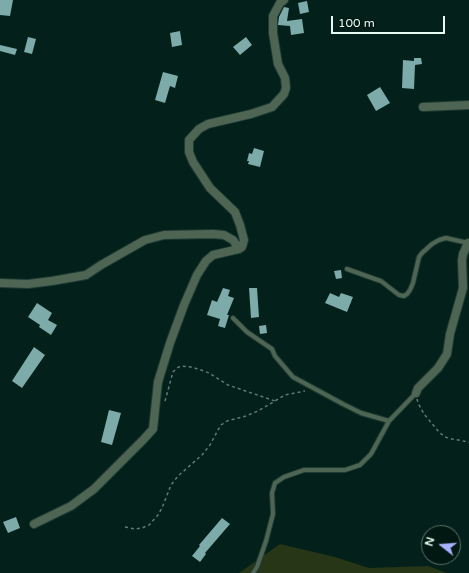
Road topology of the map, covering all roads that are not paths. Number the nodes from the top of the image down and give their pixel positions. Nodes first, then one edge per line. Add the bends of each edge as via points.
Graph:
1 (284, 0) edge
2 (469, 104) edge
3 (423, 107) dead end
4 (468, 243) edge
5 (239, 249) junction
6 (347, 269) dead end
7 (0, 283) edge
8 (234, 318) dead end
9 (416, 393) joint
10 (389, 421) junction
11 (34, 524) dead end
12 (253, 573) edge

1 - 5 street via 273,16 278,64 285,78 284,94 272,107 208,124 199,129 190,140 189,152 193,162 210,188 235,212 244,240
2 - 3 street
4 - 6 lane via 446,238 432,244 419,257 413,283 404,296 375,278
4 - 9 street via 462,260 463,288 447,354
5 - 7 street via 233,240 224,235 164,235 145,240 86,275 28,284
5 - 11 street via 213,255 197,275 170,343 158,382 153,429 94,489 71,506
8 - 10 lane via 247,332 272,349 293,377 361,413
9 - 10 lane
10 - 12 lane via 370,454 360,464 345,470 304,470 275,483 272,493 273,514 257,568

